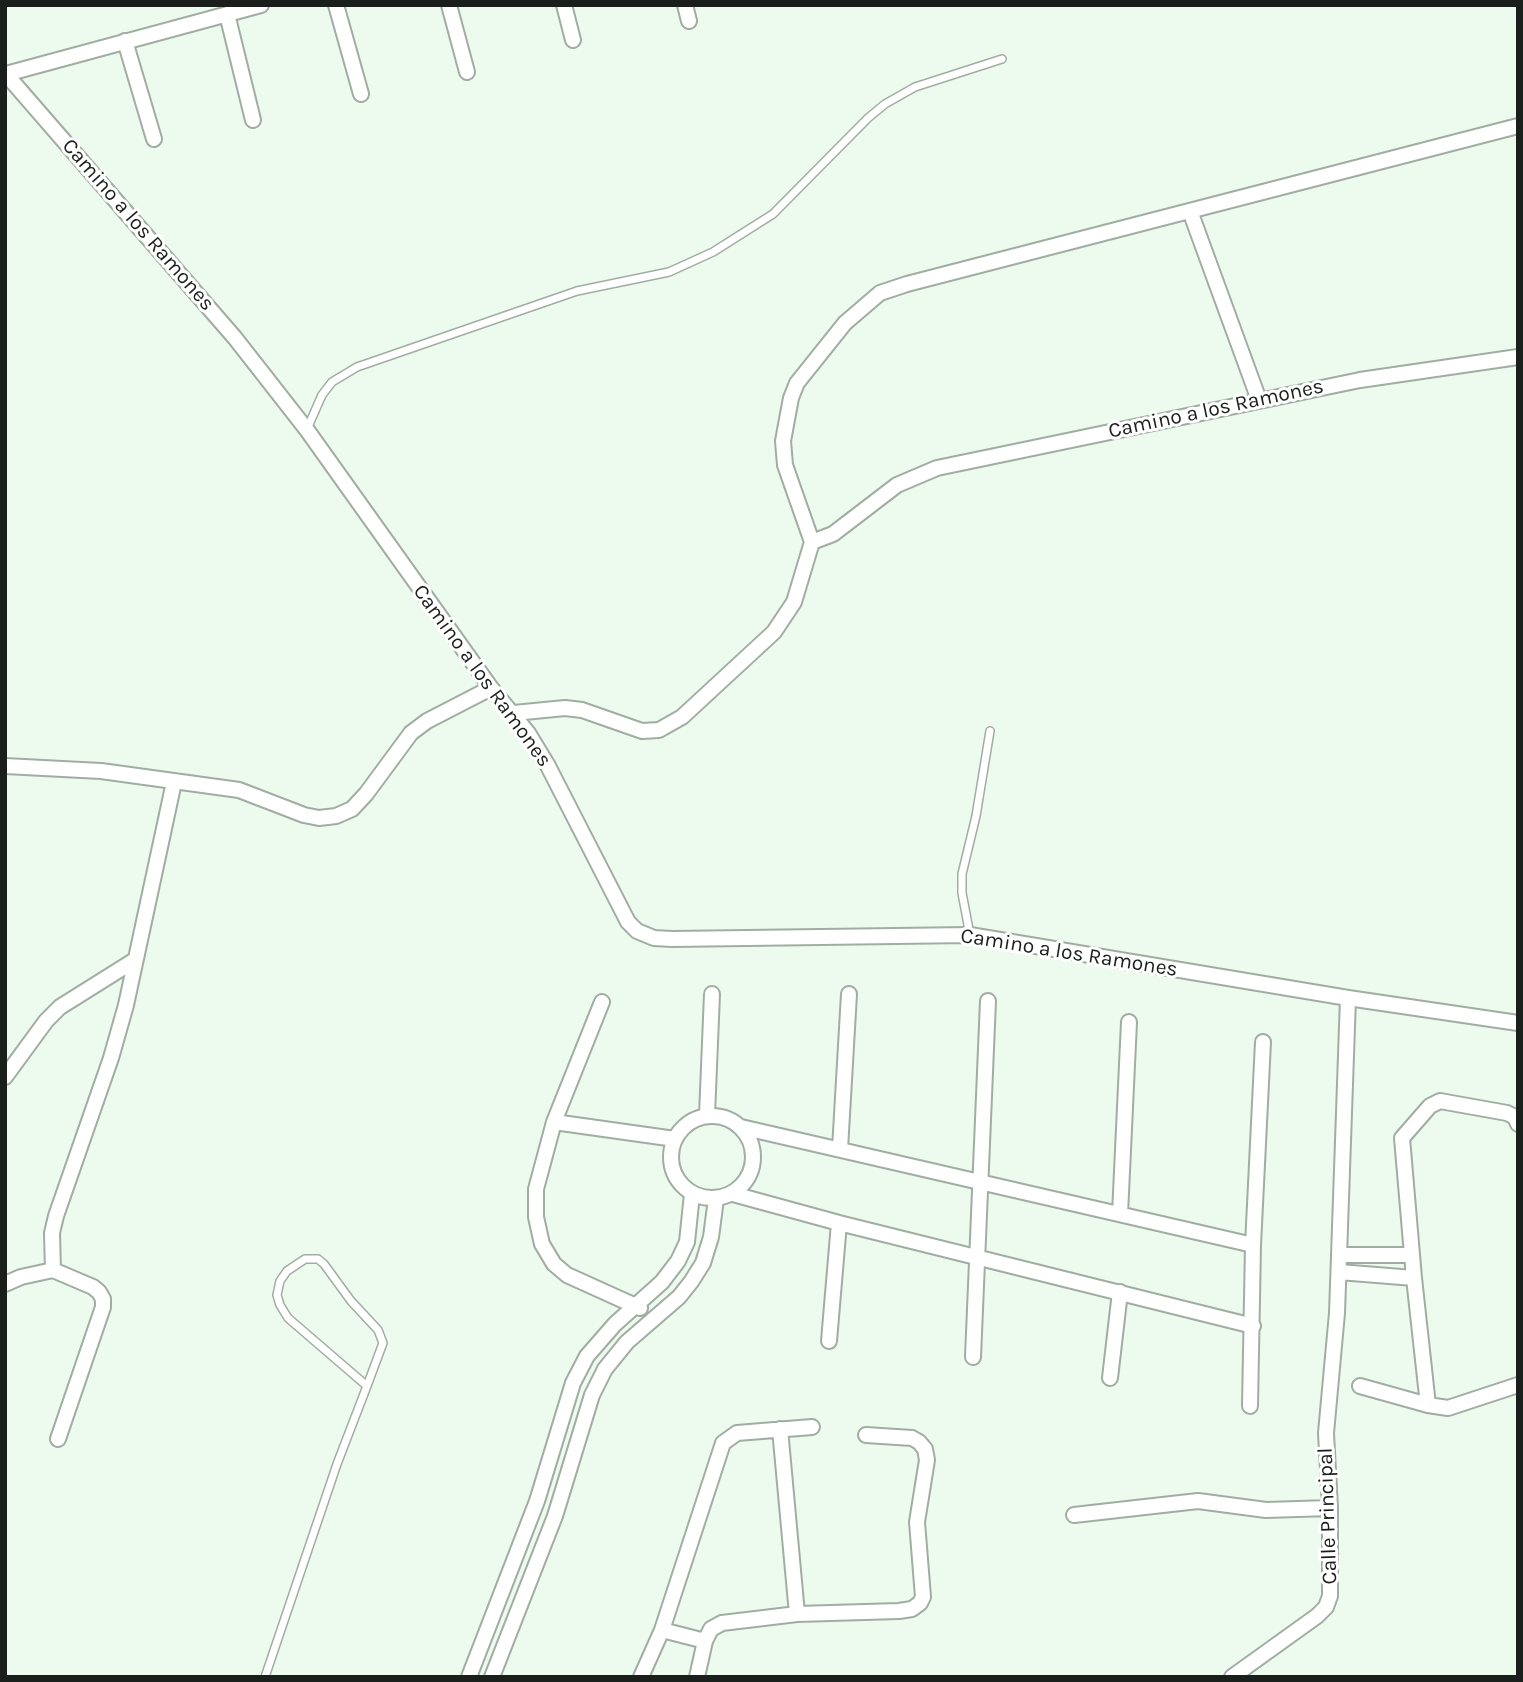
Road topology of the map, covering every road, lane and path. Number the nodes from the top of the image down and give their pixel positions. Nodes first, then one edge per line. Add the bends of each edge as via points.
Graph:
1 (261, 5) edge
2 (336, 5) edge
3 (449, 5) edge
4 (564, 5) edge
5 (685, 5) edge
6 (226, 14) junction
7 (689, 21) dead end
8 (573, 40) dead end
9 (125, 41) junction
10 (1002, 59) dead end
11 (467, 72) dead end
12 (6, 73) edge
13 (361, 94) dead end
14 (253, 120) dead end
15 (1518, 126) edge
16 (154, 139) dead end
17 (1190, 211) junction
18 (1518, 356) edge
19 (1259, 400) junction
20 (307, 430) junction
21 (812, 542) junction
22 (491, 688) junction
23 (514, 713) junction
24 (990, 731) dead end
25 (5, 766) edge
26 (174, 782) junction
27 (970, 935) junction
28 (135, 960) junction
29 (712, 994) dead end
30 (849, 994) dead end
31 (1348, 998) junction
32 (988, 1001) dead end
33 (602, 1002) dead end
34 (1129, 1022) dead end
35 (1518, 1023) edge
36 (1263, 1042) dead end
37 (5, 1077) edge
38 (707, 1115) junction
39 (554, 1122) junction
40 (1518, 1124) edge
41 (741, 1127) junction
42 (675, 1139) junction
43 (840, 1149) junction
44 (980, 1181) junction
45 (692, 1194) junction
46 (733, 1194) junction
47 (716, 1199) junction
48 (1120, 1214) junction
49 (838, 1223) junction
50 (1253, 1245) junction
51 (1339, 1255) junction
52 (1412, 1255) junction
53 (978, 1256) junction
54 (53, 1270) junction
55 (1339, 1272) junction
56 (1413, 1278) junction
57 (5, 1284) edge
58 (1121, 1292) junction
59 (635, 1306) junction
60 (657, 1316) junction
61 (1253, 1325) junction
62 (829, 1341) dead end
63 (973, 1357) dead end
64 (1110, 1378) dead end
65 (367, 1385) junction
66 (1518, 1385) edge
67 (1360, 1386) dead end
68 (1428, 1405) junction
69 (1250, 1406) dead end
70 (813, 1427) dead end
71 (780, 1429) junction
72 (866, 1435) dead end
73 (58, 1439) dead end
74 (1329, 1508) junction
75 (1074, 1515) dead end
76 (516, 1555) junction
77 (537, 1563) junction
78 (797, 1614) junction
79 (662, 1630) junction
80 (705, 1641) junction
81 (265, 1677) edge
82 (469, 1677) edge
83 (492, 1677) edge
84 (641, 1677) edge
85 (696, 1677) edge
86 (1232, 1677) edge

1 - 6 street
2 - 13 street
3 - 11 street
4 - 8 street
5 - 7 street
6 - 9 street
6 - 14 street
9 - 12 street
9 - 16 street
10 - 20 lane via 915,87 885,104 773,214 713,251 669,272 577,291 357,367 332,382
12 - 20 street, Camino a los Ramones via 226,327
15 - 17 street
17 - 19 street
17 - 21 street via 907,284 880,293 862,306 797,383 786,417 785,466
18 - 19 street, Camino a los Ramones
19 - 21 street, Camino a los Ramones via 937,468 897,485 833,534
20 - 22 street, Camino a los Ramones
21 - 23 street via 786,617 719,685 667,727 642,731 573,709
22 - 23 street, Camino a los Ramones
22 - 26 street via 411,733 366,794 336,817 304,815 239,790
23 - 27 street, Camino a los Ramones via 548,766 628,922 644,935 672,939
24 - 27 lane via 962,874
25 - 26 street
26 - 28 street
27 - 31 street, Camino a los Ramones
28 - 37 street via 60,1007
28 - 54 street via 111,1058 56,1216
29 - 38 street
30 - 43 street
31 - 35 street, Camino a los Ramones
31 - 51 street, Calle Principal
32 - 44 street
33 - 39 street
34 - 48 street
36 - 50 street
38 - 41 street
38 - 42 street via 683,1127
39 - 42 street
39 - 59 street via 536,1189 542,1244 567,1275
40 - 52 street via 1507,1113 1440,1101 1402,1138
41 - 43 street
41 - 46 street via 752,1143 754,1163 747,1181
42 - 45 street via 670,1154 672,1170
43 - 44 street
44 - 48 street
44 - 53 street
45 - 47 street
45 - 59 street via 687,1242 678,1261
46 - 47 street
46 - 49 street
47 - 60 street via 703,1263
48 - 50 street
49 - 53 street
49 - 62 street
50 - 61 street
51 - 52 street
51 - 55 street, Calle Principal
52 - 56 street
53 - 58 street
53 - 63 street
54 - 57 street
54 - 73 street via 93,1287 103,1307
55 - 56 street
55 - 74 street, Calle Principal via 1325,1433
56 - 68 street
58 - 61 street
58 - 64 street
59 - 60 street
59 - 76 street via 587,1356 573,1383
60 - 77 street via 627,1342 592,1395
61 - 69 street
65 - 65 lane via 288,1318 280,1305 280,1281 305,1259 324,1264 382,1337
65 - 81 lane
66 - 68 street via 1448,1408
67 - 68 street
70 - 71 street
71 - 78 street
71 - 79 street via 737,1433 723,1443
72 - 78 street via 912,1438 925,1449 917,1521 923,1597 912,1609 899,1611
74 - 75 street via 1266,1510 1198,1502
74 - 86 street, Calle Principal via 1331,1587 1326,1607
76 - 77 street
76 - 82 street
77 - 83 street
78 - 80 street via 722,1623 711,1629
79 - 80 street
79 - 84 street
80 - 85 street

